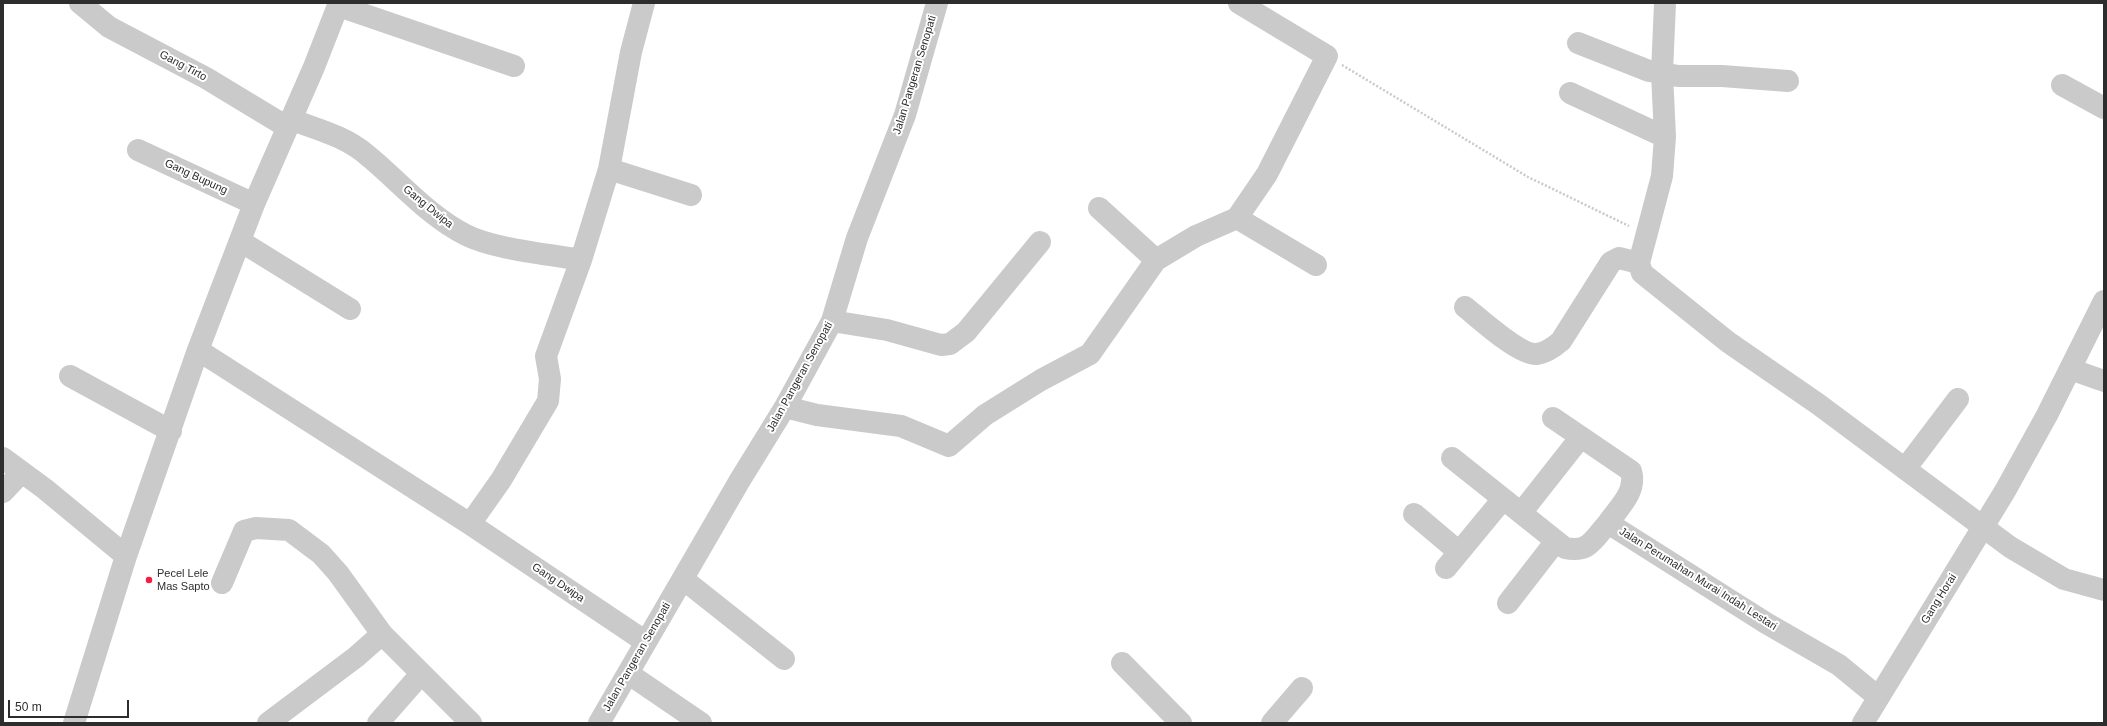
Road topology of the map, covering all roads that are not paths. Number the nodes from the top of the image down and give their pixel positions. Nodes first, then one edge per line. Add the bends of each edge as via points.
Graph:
1 (80, 3) edge
2 (644, 3) edge
3 (937, 3) edge
4 (1239, 3) edge
5 (1665, 3) edge
6 (339, 4) edge
7 (1578, 43) dead end
8 (514, 66) dead end
9 (1662, 73) junction
10 (1788, 81) dead end
11 (2062, 85) dead end
12 (1570, 93) dead end
13 (2104, 108) edge
14 (288, 123) junction
15 (1666, 137) junction
16 (138, 150) dead end
17 (609, 169) junction
18 (691, 194) dead end
19 (254, 204) junction
20 (1099, 208) dead end
21 (1237, 218) junction
22 (240, 241) junction
23 (1040, 242) dead end
24 (582, 260) junction
25 (1156, 260) junction
26 (1639, 263) junction
27 (1316, 265) dead end
28 (2104, 301) edge
29 (1465, 307) dead end
30 (350, 309) dead end
31 (832, 321) junction
32 (198, 350) junction
33 (2070, 369) junction
34 (70, 376) dead end
35 (2104, 381) edge
36 (1958, 399) dead end
37 (785, 407) junction
38 (1553, 418) dead end
39 (171, 431) junction
40 (1580, 438) junction
41 (3, 458) edge
42 (1452, 458) dead end
43 (1906, 469) junction
44 (21, 473) junction
45 (3, 492) edge
46 (1503, 499) junction
47 (1521, 513) junction
48 (1414, 514) dead end
49 (1608, 523) junction
50 (470, 524) junction
51 (1984, 527) junction
52 (1556, 541) junction
53 (1459, 552) junction
54 (126, 556) junction
55 (1446, 568) dead end
56 (683, 579) junction
57 (222, 583) dead end
58 (2104, 590) edge
59 (1508, 602) dead end
60 (382, 634) junction
61 (646, 642) junction
62 (784, 658) dead end
63 (1122, 663) dead end
64 (422, 674) junction
65 (629, 674) junction
66 (1302, 688) dead end
67 (1878, 697) junction
68 (74, 723) edge
69 (268, 723) edge
70 (378, 723) edge
71 (471, 723) edge
72 (599, 723) edge
73 (701, 723) edge
74 (1181, 723) edge
75 (1272, 723) edge
76 (1863, 723) edge

1 - 14 street, Gang Tirto via 109,27
2 - 17 street via 631,52
3 - 31 street, Jalan Pangeran Senopati via 905,115 857,238
4 - 21 street via 1327,56 1267,174
5 - 9 street
6 - 8 street
6 - 14 street
7 - 9 street via 1649,71
9 - 10 street
9 - 15 street
11 - 13 street
12 - 15 street
14 - 19 street
14 - 24 street, Gang Dwipa via 347,140 442,220 466,236 490,244
15 - 26 street via 1662,176
16 - 19 street, Gang Bupung
17 - 18 street
17 - 24 street
19 - 22 street
20 - 25 street
21 - 25 street via 1196,236
21 - 27 street
22 - 30 street
22 - 32 street
23 - 31 street via 966,332 950,344 941,345 887,330
24 - 50 street via 546,356 550,379 548,401 501,480
25 - 37 street via 1090,354 985,414 949,446 901,426 817,415
26 - 29 street via 1619,258 1611,262 1561,341 1551,350 1536,354 1517,348
26 - 43 street via 1642,273 1647,278 1702,322
28 - 33 street, Gang Horai
31 - 37 street, Jalan Pangeran Senopati
32 - 39 street
32 - 50 street, Gang Dwipa
33 - 35 street
33 - 51 street, Gang Horai
34 - 39 street
36 - 43 street
37 - 56 street, Jalan Pangeran Senopati
38 - 40 street
39 - 54 street
40 - 47 street
40 - 49 street via 1631,471 1634,480 1632,490
41 - 44 street
42 - 46 street, Jalan Perumahan Murai Indah Lestari
43 - 51 street
44 - 45 street
44 - 54 street via 45,489
46 - 47 street, Jalan Perumahan Murai Indah Lestari
46 - 53 street
47 - 52 street, Jalan Perumahan Murai Indah Lestari
48 - 53 street
49 - 52 street, Jalan Perumahan Murai Indah Lestari via 1586,548 1565,548
49 - 67 street, Jalan Perumahan Murai Indah Lestari via 1766,623 1839,665
50 - 61 street, Gang Dwipa
51 - 58 street via 2027,559 2064,579
51 - 67 street, Gang Horai
52 - 59 street
53 - 55 street
54 - 68 street
56 - 61 street, Jalan Pangeran Senopati
56 - 62 street
57 - 60 street via 244,532 256,528 289,530 321,554 338,573
60 - 64 street
60 - 69 street via 356,657
61 - 65 street, Jalan Pangeran Senopati
63 - 74 street
64 - 70 street
64 - 71 street
65 - 72 street, Jalan Pangeran Senopati
65 - 73 street
66 - 75 street
67 - 76 street, Gang Horai

